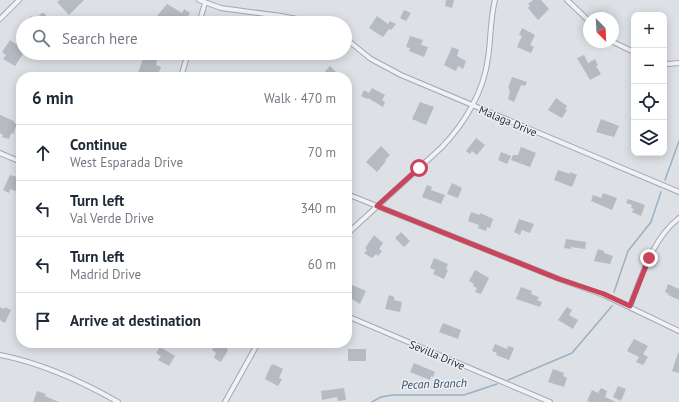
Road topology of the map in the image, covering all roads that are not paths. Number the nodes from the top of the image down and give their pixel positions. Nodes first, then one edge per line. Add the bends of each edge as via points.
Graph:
1 (19, 0) edge
2 (199, 0) edge
3 (495, 0) edge
4 (567, 0) edge
5 (205, 3) junction
6 (583, 15) edge
7 (201, 16) edge
8 (281, 16) edge
9 (0, 19) edge
10 (352, 44) edge
11 (619, 45) edge
12 (631, 51) edge
13 (186, 60) edge
14 (679, 62) edge
15 (667, 64) edge
16 (182, 72) edge
17 (472, 106) junction
18 (0, 153) edge
19 (16, 160) edge
20 (679, 192) edge
21 (352, 196) edge
22 (377, 206) junction
23 (679, 218) edge
24 (352, 229) edge
25 (630, 306) junction
26 (352, 318) edge
27 (679, 331) edge
28 (255, 348) edge
29 (0, 355) edge
30 (118, 402) edge
31 (225, 402) edge
32 (550, 402) edge

1 - 9 street
2 - 5 street
3 - 17 street via 486,70
4 - 6 street
5 - 7 street
5 - 8 street via 221,8
10 - 17 street, Malaga Drive via 378,64
11 - 12 street
13 - 16 street
14 - 15 street
17 - 20 street, Malaga Drive
17 - 22 street via 448,142
18 - 19 street
21 - 22 street
22 - 24 street
22 - 25 street
23 - 25 street via 663,233 649,258
25 - 27 street
26 - 32 street, Sevilla Drive
28 - 31 street
29 - 30 street via 34,364 70,378

